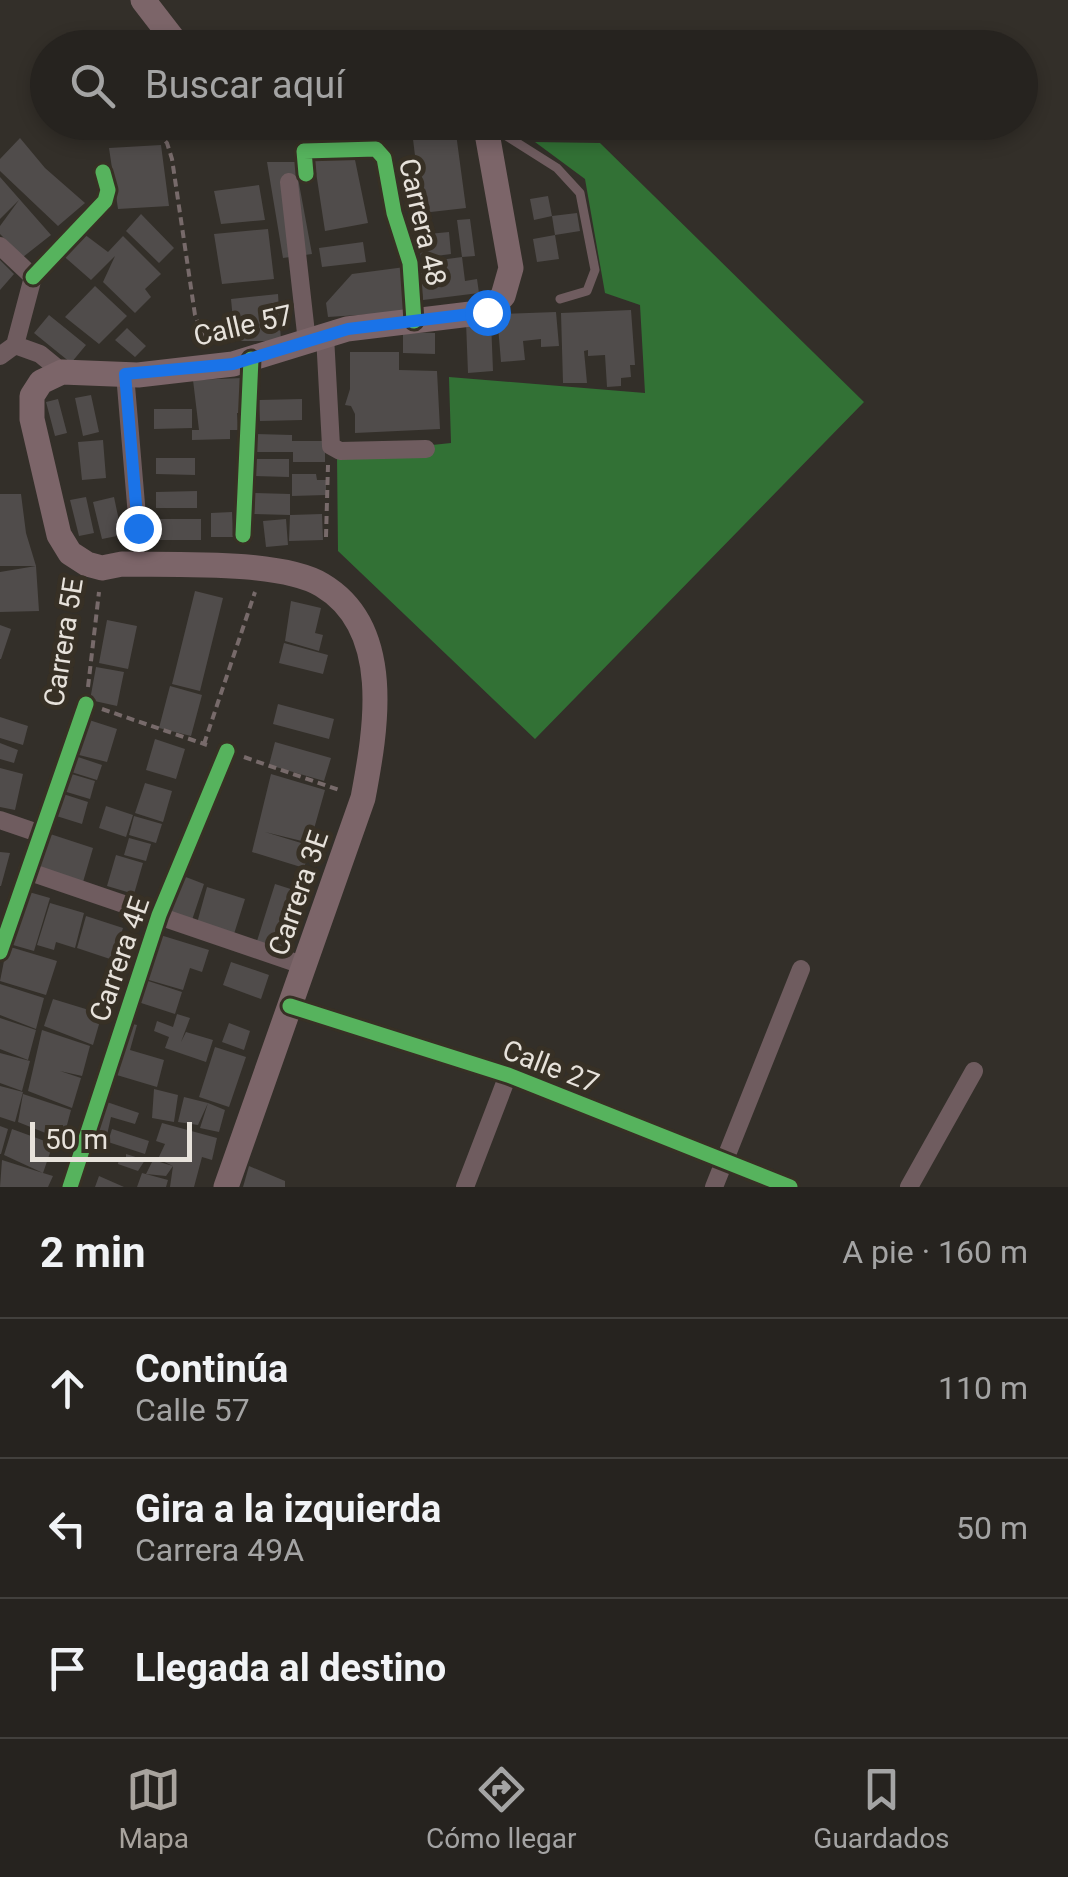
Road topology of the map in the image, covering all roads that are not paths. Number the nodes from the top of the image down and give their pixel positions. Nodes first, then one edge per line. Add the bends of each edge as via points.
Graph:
1 (143, 0) edge
2 (166, 30) edge
3 (489, 140) edge
4 (516, 140) edge
5 (103, 172) dead end
6 (0, 246) edge
7 (32, 277) junction
8 (560, 299) dead end
9 (414, 321) junction
10 (316, 339) junction
11 (8, 350) edge
12 (251, 358) junction
13 (62, 372) junction
14 (125, 374) junction
15 (426, 449) dead end
16 (138, 528) dead end
17 (243, 535) dead end
18 (86, 704) road end
19 (226, 751) dead end
20 (0, 820) edge
21 (38, 834) junction
22 (27, 871) junction
23 (159, 915) junction
24 (0, 952) edge
25 (305, 966) junction
26 (801, 969) dead end
27 (290, 1006) junction
28 (974, 1072) dead end
29 (508, 1076) junction
30 (724, 1160) junction
31 (70, 1187) edge
32 (226, 1187) edge
33 (465, 1187) edge
34 (714, 1187) edge
35 (790, 1187) edge
36 (909, 1187) edge

1 - 2 main road
3 - 9 main road, Calle 57 via 510,268 503,296 487,312
4 - 8 lane via 557,168 580,194 595,270 586,291
5 - 7 street via 105,201
6 - 7 street
7 - 11 street
9 - 10 main road, Calle 57
9 - 10 street, Carrera 48 via 410,263 384,158 376,148 304,150 297,178
10 - 12 main road, Calle 57
10 - 15 street via 330,446
11 - 13 street, Calle 57 via 40,354
12 - 14 main road, Calle 57
12 - 17 street
13 - 14 main road, Calle 57
13 - 25 main road, Carrera 3E via 41,382 32,396 32,419 59,534 70,554 102,568 262,568 320,583 353,612 372,660 375,733 362,798
14 - 16 street
18 - 21 street, Carrera 5E
19 - 23 street, Carrera 4E
20 - 21 street
21 - 22 street, Carrera 5E
22 - 23 street
22 - 24 street, Carrera 5E
23 - 25 street
23 - 31 street, Carrera 4E
25 - 27 main road, Carrera 3E
26 - 30 street
27 - 29 street, Calle 27
27 - 32 main road, Carrera 3E
28 - 36 street
29 - 30 street, Calle 27
29 - 33 street
30 - 34 street
30 - 35 street, Calle 27

